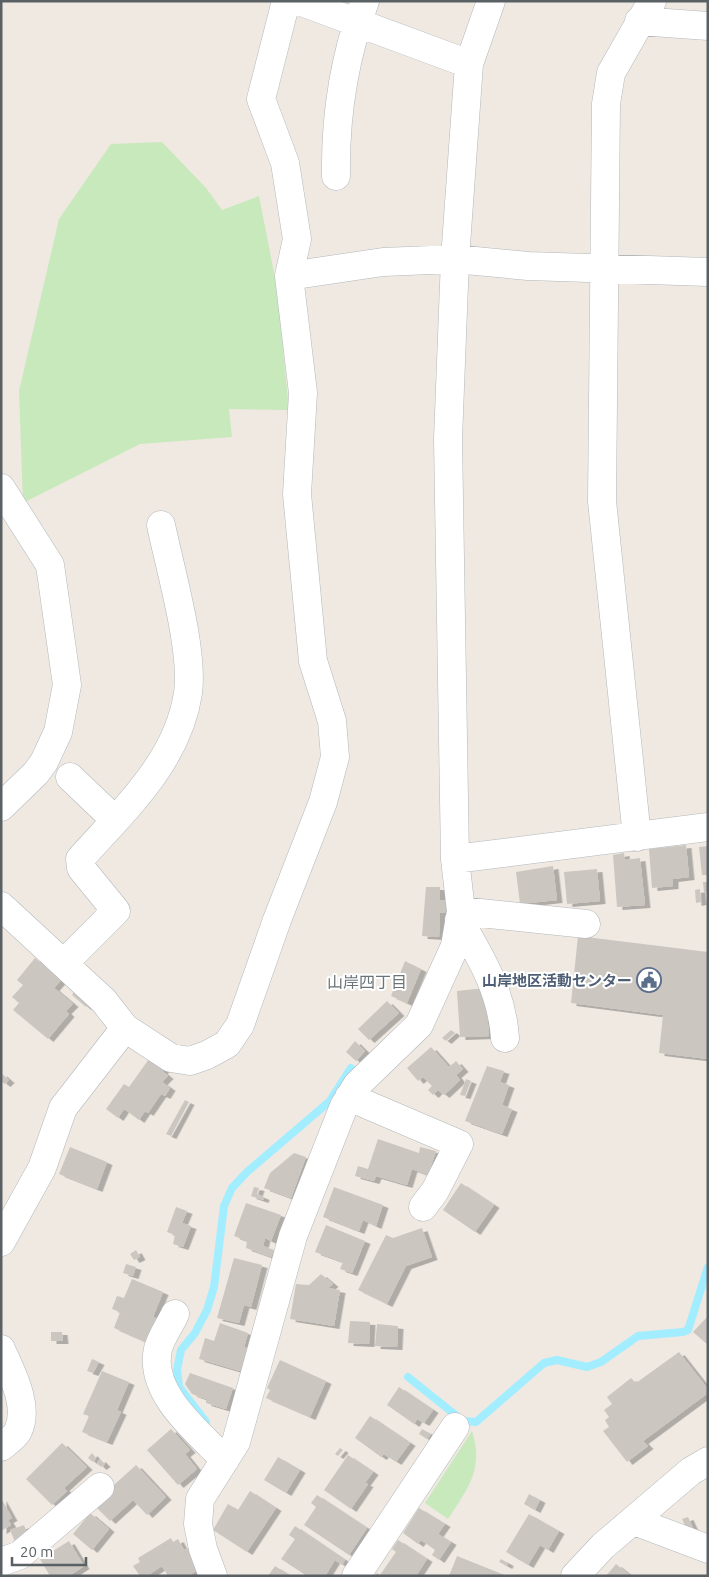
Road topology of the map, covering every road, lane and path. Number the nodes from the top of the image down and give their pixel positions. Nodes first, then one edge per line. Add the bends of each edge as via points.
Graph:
1 (286, 1) edge
2 (299, 1) edge
3 (491, 1) edge
4 (646, 11) edge
5 (361, 12) edge
6 (708, 26) edge
7 (469, 64) junction
8 (336, 176) dead end
9 (273, 197) dead end
10 (454, 260) junction
11 (604, 267) junction
12 (708, 272) edge
13 (289, 276) junction
14 (1, 488) edge
15 (161, 525) dead end
16 (70, 777) dead end
17 (1, 807) edge
18 (115, 820) junction
19 (708, 827) edge
20 (638, 837) junction
21 (455, 859) junction
22 (1, 906) edge
23 (460, 916) junction
24 (586, 924) dead end
25 (64, 963) junction
26 (125, 1028) junction
27 (505, 1038) dead end
28 (349, 1097) junction
29 (423, 1207) dead end
30 (1, 1242) edge
31 (175, 1314) dead end
32 (1, 1349) edge
33 (455, 1427) dead end
34 (1, 1448) edge
35 (225, 1460) junction
36 (708, 1460) edge
37 (100, 1487) dead end
38 (634, 1521) junction
39 (708, 1550) edge
40 (1, 1562) edge
41 (211, 1575) edge
42 (356, 1576) edge
43 (575, 1576) edge

1 - 13 street via 261,99 285,163 297,239
2 - 5 street
3 - 7 street
4 - 6 street
4 - 11 street via 611,73 606,104
5 - 7 street
5 - 8 street via 350,46 337,116
7 - 10 street
9 - 13 street
10 - 11 street via 528,266
10 - 13 street via 383,262
10 - 21 street via 448,438
11 - 12 street
11 - 20 street via 602,500
13 - 26 street via 303,393 297,494 313,661 332,721 335,757 323,802 240,1025 227,1044 190,1062 171,1058
14 - 17 street via 50,565 67,686 58,732 44,762
15 - 18 street via 184,635 188,692 181,721 157,771
16 - 18 street
18 - 25 street via 80,859 81,868 116,911
19 - 20 street
20 - 21 street
21 - 23 street
22 - 25 street
23 - 24 street
23 - 27 street via 490,973 503,1014
23 - 28 street via 455,946 419,1024 357,1085
25 - 26 street via 104,1001
26 - 30 street via 63,1108 42,1168
28 - 29 street via 459,1144
28 - 35 street via 292,1236 236,1442
31 - 35 street via 158,1349 160,1380 188,1422
32 - 34 street via 14,1379 22,1413 17,1432
33 - 42 street
35 - 41 street via 200,1499 198,1524
36 - 38 street
37 - 40 street via 20,1555
38 - 39 street
38 - 43 street via 603,1546

